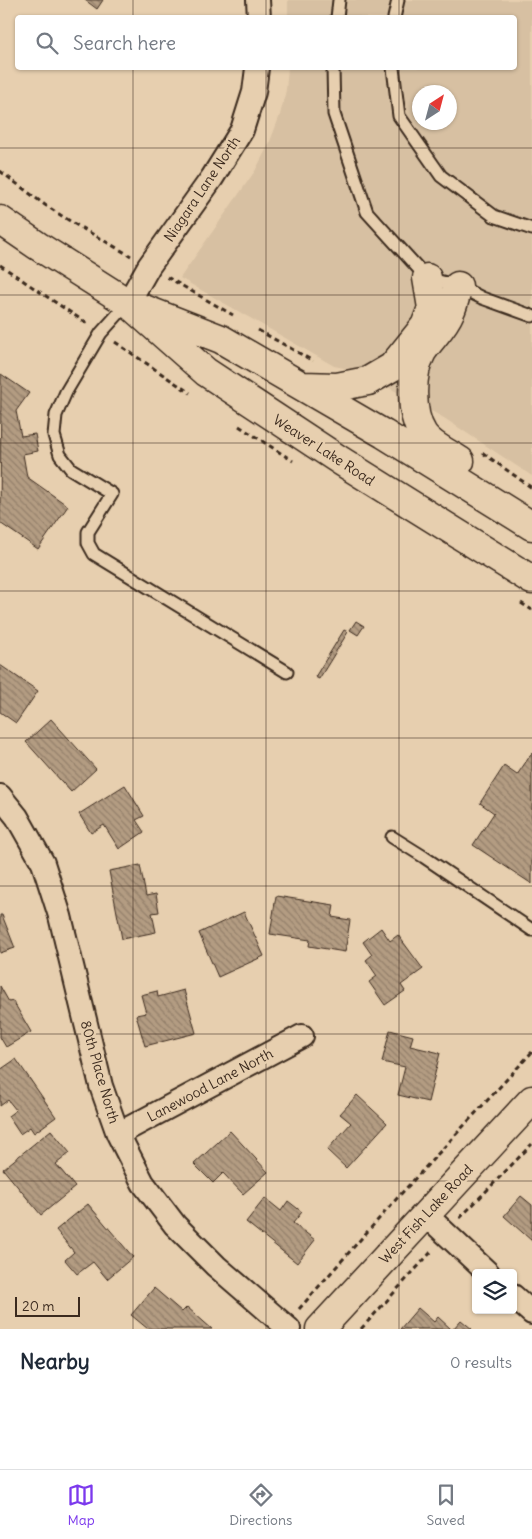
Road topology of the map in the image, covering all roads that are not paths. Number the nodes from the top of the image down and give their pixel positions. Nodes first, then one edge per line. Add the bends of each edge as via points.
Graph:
1 (258, 0) edge
2 (339, 0) edge
3 (398, 0) edge
4 (259, 15) edge
5 (337, 15) edge
6 (395, 15) edge
7 (257, 70) edge
8 (333, 70) edge
9 (393, 70) edge
10 (0, 220) edge
11 (532, 228) edge
12 (427, 278) junction
13 (458, 286) junction
14 (128, 302) junction
15 (532, 316) edge
16 (302, 386) junction
17 (529, 524) edge
18 (532, 580) edge
19 (287, 672) dead end
20 (0, 796) edge
21 (392, 837) dead end
22 (532, 930) edge
23 (302, 1036) dead end
24 (532, 1100) edge
25 (118, 1134) junction
26 (425, 1214) junction
27 (484, 1269) edge
28 (517, 1300) edge
29 (532, 1313) edge
30 (287, 1327) edge
31 (320, 1329) edge

1 - 4 street
2 - 5 lane
3 - 6 lane
7 - 14 street, Niagara Lane North via 254,92 242,130
8 - 12 lane via 334,114 367,212
9 - 11 lane via 399,116 441,176 494,216
10 - 14 main road, Weaver Lake Road
12 - 13 lane
12 - 16 main road via 432,308 425,326 392,367 368,381 337,387
13 - 15 lane
13 - 17 main road via 450,313 416,363 415,413 422,433 430,441 479,473
14 - 16 main road, Weaver Lake Road via 221,339
14 - 18 main road, Weaver Lake Road via 206,372
14 - 19 lane via 101,333 56,415 54,435 60,455 71,470 112,494 88,532 88,543 94,554
16 - 17 main road, Weaver Lake Road
20 - 25 street, 80th Place North via 18,817 43,864 60,916 101,1086
21 - 22 lane
23 - 25 street, Lanewood Lane North
24 - 26 main road, West Fish Lake Road
25 - 30 street, 80th Place North via 143,1183 175,1225 216,1266
26 - 27 street
26 - 31 main road, West Fish Lake Road
28 - 29 street

